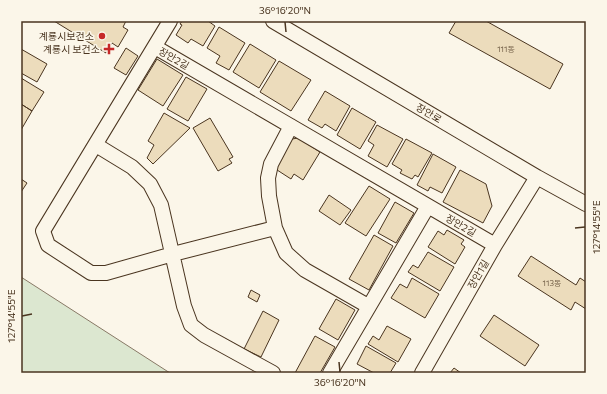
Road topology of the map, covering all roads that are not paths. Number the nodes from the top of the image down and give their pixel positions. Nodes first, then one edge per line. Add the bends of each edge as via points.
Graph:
1 (170, 21) edge
2 (273, 21) edge
3 (155, 47) junction
4 (291, 126) junction
5 (96, 145) junction
6 (537, 177) junction
7 (586, 204) edge
8 (428, 206) junction
9 (275, 228) junction
10 (495, 245) junction
11 (173, 254) junction
12 (368, 306) junction
13 (273, 373) edge
14 (330, 373) edge
15 (422, 373) edge

1 - 3 street
2 - 6 street, 장안로
3 - 4 street, 장안2길
3 - 5 street, 장안2길
4 - 8 street, 장안2길
4 - 9 street via 271,164 268,178
5 - 11 street via 132,167 150,184 161,205
5 - 11 street, 장안2길 via 42,231 48,245 91,273 106,273
6 - 7 street, 장안로
6 - 10 street, 장안1길
8 - 10 street, 장안2길
8 - 12 street
9 - 11 street, 장안2길
9 - 12 street via 286,253 305,270
10 - 15 street, 장안1길
11 - 13 street via 184,306 191,325 204,335
12 - 14 street

